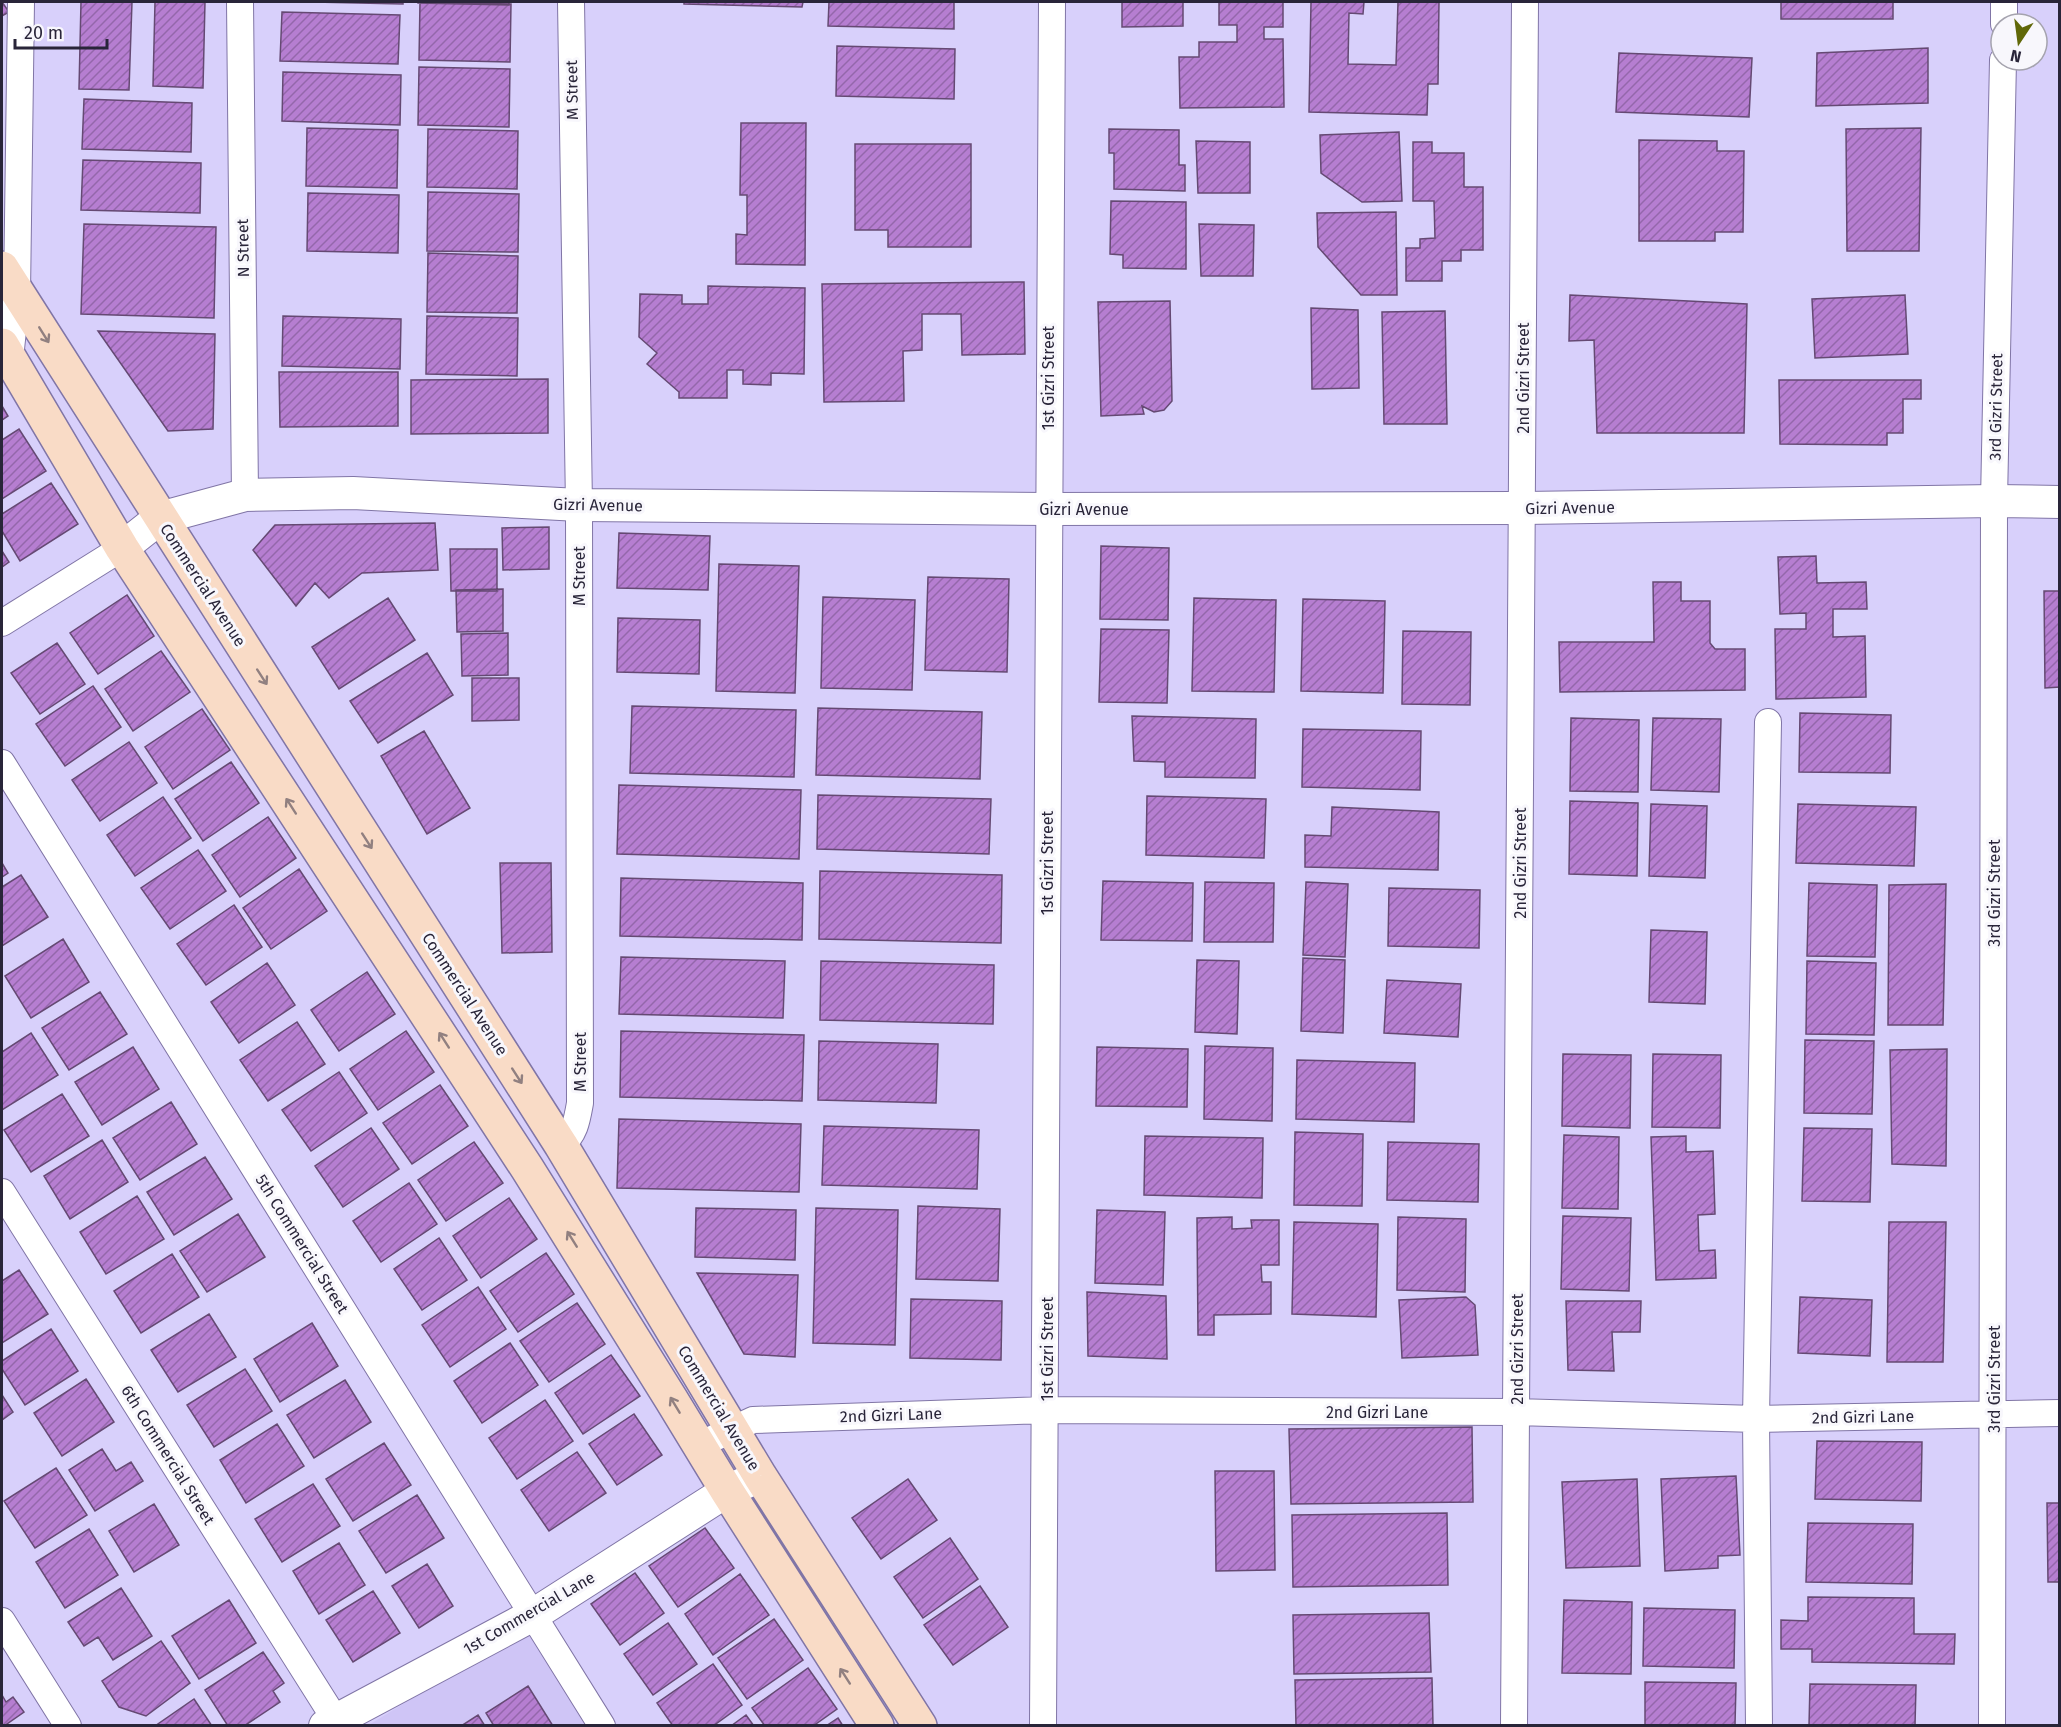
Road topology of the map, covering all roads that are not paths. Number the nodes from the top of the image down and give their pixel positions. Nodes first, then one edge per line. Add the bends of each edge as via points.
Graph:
1 (21, 2) edge
2 (240, 2) edge
3 (571, 2) edge
4 (1052, 2) edge
5 (1526, 2) edge
6 (2003, 72) edge
7 (9, 281) edge
8 (5, 351) edge
9 (245, 495) junction
10 (1994, 501) junction
11 (2060, 502) edge
12 (579, 505) junction
13 (1522, 508) junction
14 (1047, 509) junction
15 (160, 518) junction
16 (122, 548) junction
17 (2, 623) edge
18 (1768, 722) dead end
19 (2, 763) edge
20 (561, 1145) junction
21 (2, 1192) edge
22 (1047, 1410) junction
23 (1516, 1412) junction
24 (2060, 1413) edge
25 (1994, 1414) junction
26 (1756, 1419) junction
27 (732, 1429) junction
28 (699, 1445) junction
29 (760, 1476) junction
30 (727, 1491) junction
31 (533, 1614) junction
32 (2, 1621) edge
33 (330, 1722) edge
34 (68, 1725) edge
35 (602, 1725) edge
36 (877, 1725) edge
37 (920, 1725) edge
38 (1043, 1725) edge
39 (1514, 1725) edge
40 (1759, 1725) edge
41 (1992, 1725) edge

1 - 7 street
2 - 9 street, N Street
3 - 12 street, M Street
4 - 14 street, 1st Gizri Street
5 - 13 street, 2nd Gizri Street
6 - 10 street, 3rd Gizri Street
7 - 8 street
7 -> 15 main road, Commercial Avenue
8 - 16 main road
9 - 12 street, Gizri Avenue via 353,493
9 - 15 street, Gizri Avenue
10 - 11 street, Gizri Avenue
10 - 13 street, Gizri Avenue
10 - 25 street, 3rd Gizri Street
12 - 14 street, Gizri Avenue
12 - 20 street, M Street via 580,1103 575,1126
13 - 14 street, Gizri Avenue
13 - 23 street, 2nd Gizri Street
14 - 22 street, 1st Gizri Street
15 - 16 street, Gizri Avenue
15 -> 20 main road, Commercial Avenue
16 - 17 street
28 -> 16 main road via 521,1158
18 - 26 street
19 - 31 street, 5th Commercial Street
20 - 27 main road, Commercial Avenue
21 - 33 street, 6th Commercial Street
22 - 23 street, 2nd Gizri Lane
22 - 27 street, 2nd Gizri Lane via 753,1420
22 - 38 street, 1st Gizri Street
23 - 26 street, 2nd Gizri Lane
23 - 39 street, 2nd Gizri Street
24 - 25 street, 2nd Gizri Lane
25 - 26 street, 2nd Gizri Lane
25 - 41 street, 3rd Gizri Street
26 - 40 street
27 - 28 street, 2nd Gizri Lane
27 - 29 main road, Commercial Avenue
28 - 30 main road
29 - 30 street, 1st Commercial Lane
29 - 37 main road, Commercial Avenue
30 - 31 street, 1st Commercial Lane
36 -> 30 main road
31 - 33 street, 1st Commercial Lane
31 - 35 street, 5th Commercial Street
32 - 34 street

